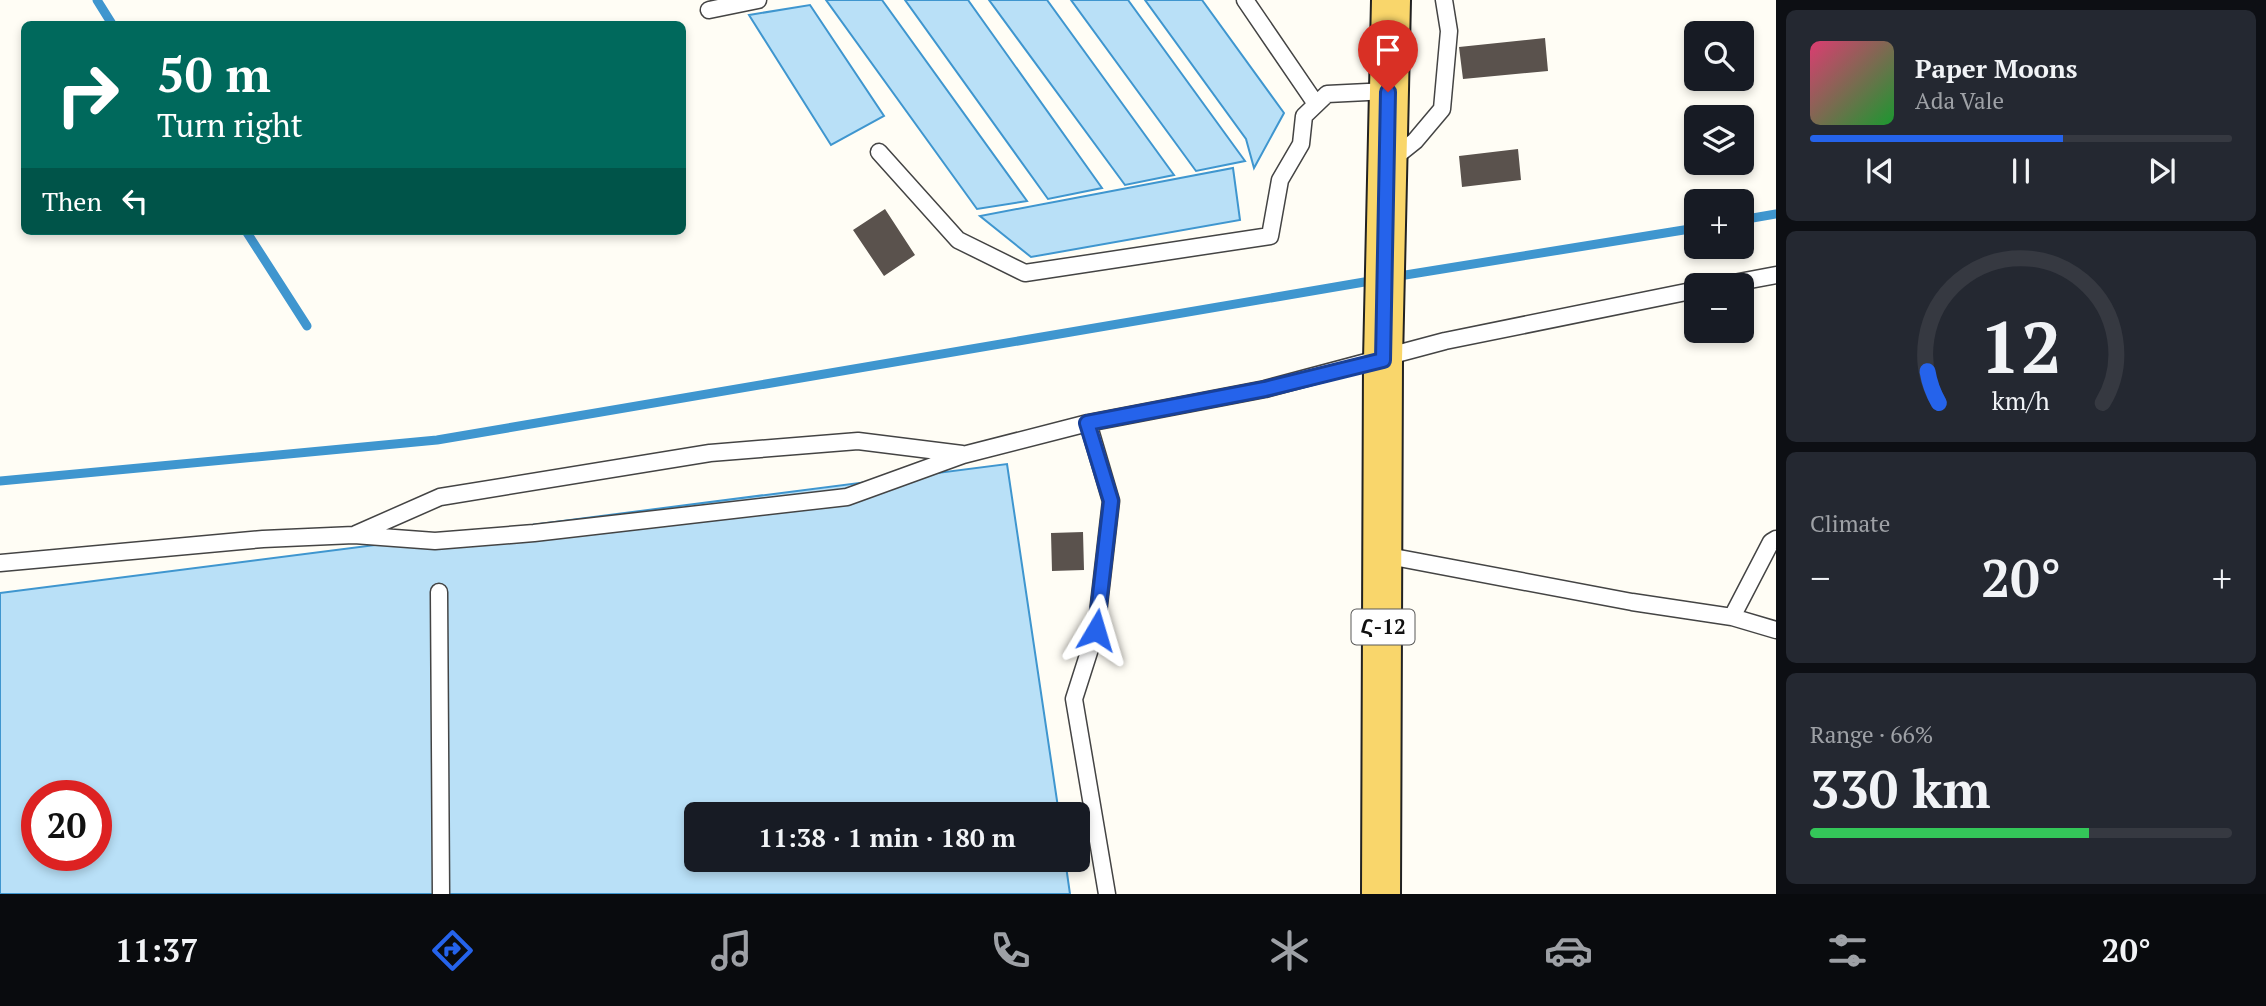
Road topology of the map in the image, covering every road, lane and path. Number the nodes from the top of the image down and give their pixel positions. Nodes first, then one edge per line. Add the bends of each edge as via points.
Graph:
1 (758, 0) edge
2 (1245, 0) edge
3 (1391, 0) edge
4 (1444, 0) edge
5 (709, 10) dead end
6 (1388, 92) junction
7 (1316, 104) junction
8 (879, 152) dead end
9 (1387, 163) junction
10 (1776, 275) edge
11 (1754, 279) edge
12 (1684, 292) edge
13 (1383, 345) junction
14 (1087, 423) junction
15 (963, 455) junction
16 (354, 535) junction
17 (1776, 539) edge
18 (1384, 555) junction
19 (0, 563) edge
20 (439, 592) dead end
21 (1732, 617) junction
22 (1776, 630) edge
23 (441, 894) edge
24 (1107, 894) edge
25 (1381, 894) edge

1 - 5 lane
2 - 7 lane
3 - 6 main road, Հ-12
4 - 9 lane via 1449,31 1442,109 1415,141
6 - 7 lane via 1327,94
6 - 9 main road, Հ-12
7 - 8 lane via 1304,116 1301,144 1280,180 1270,236 1025,273 958,240
9 - 13 main road, Հ-12
10 - 11 lane
12 - 13 lane via 1445,341
13 - 14 lane via 1265,389
13 - 18 main road, Հ-12
14 - 15 lane
14 - 24 lane via 1111,501 1096,630 1074,699
15 - 16 lane via 848,497 435,541
15 - 16 lane via 858,441 710,453 440,497
16 - 19 lane
17 - 21 lane
18 - 21 lane
18 - 25 main road, Հ-12
20 - 23 lane
21 - 22 lane

